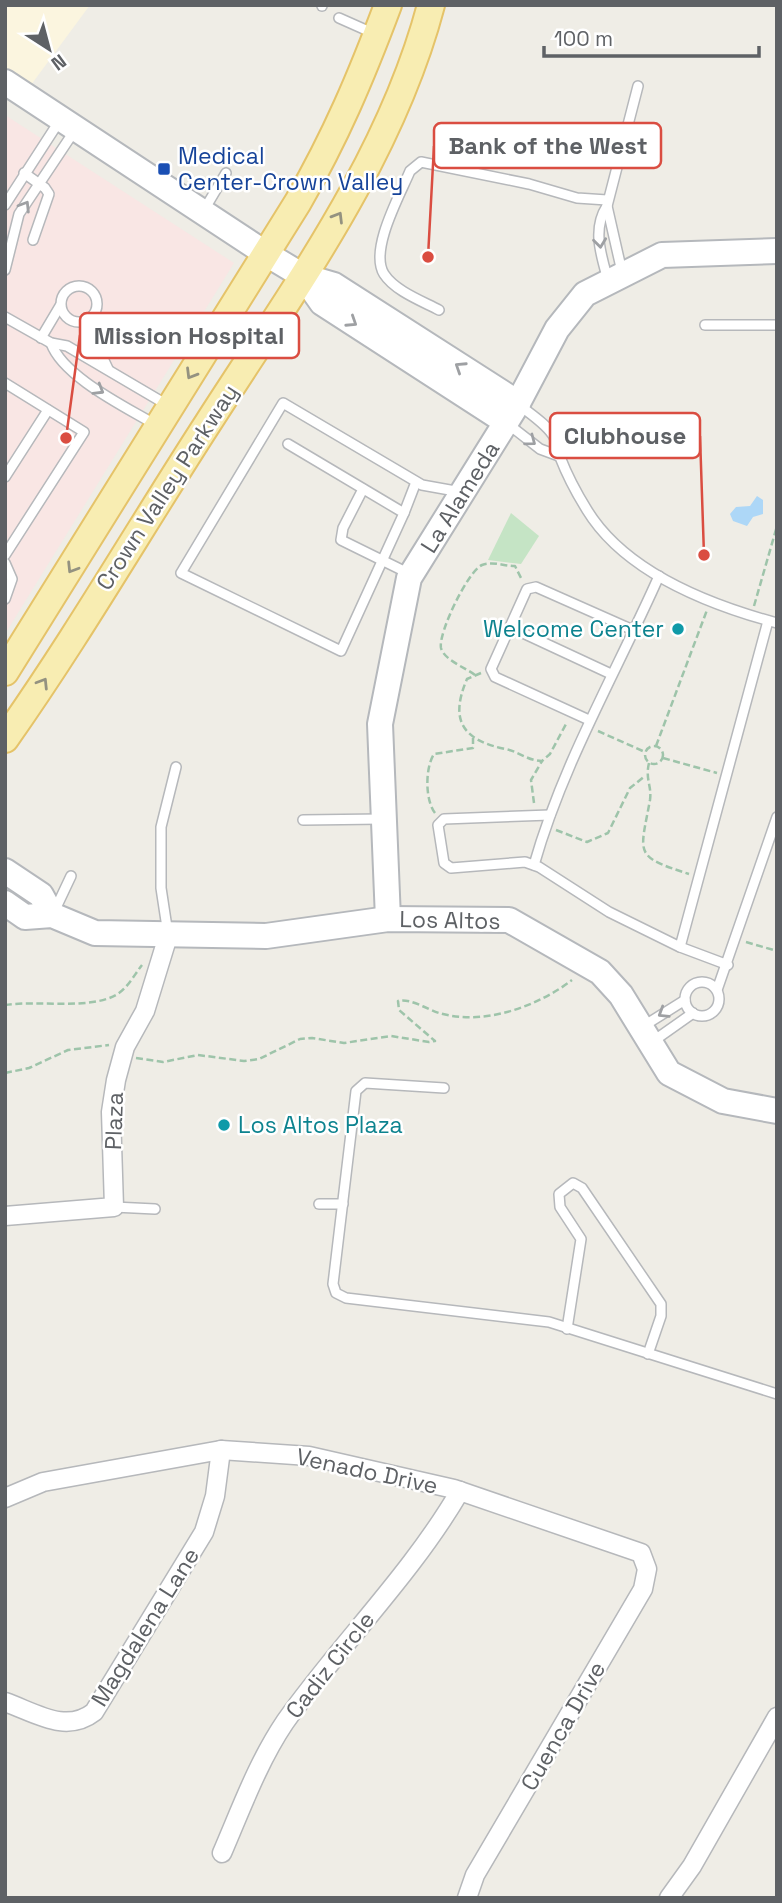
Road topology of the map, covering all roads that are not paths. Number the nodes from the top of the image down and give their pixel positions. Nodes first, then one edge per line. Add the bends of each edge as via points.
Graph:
1 (387, 5) edge
2 (431, 5) edge
3 (339, 18) dead end
4 (377, 35) junction
5 (5, 82) edge
6 (638, 86) dead end
7 (69, 124) junction
8 (24, 173) junction
9 (226, 173) dead end
10 (40, 183) junction
11 (607, 203) junction
12 (5, 205) edge
13 (203, 213) junction
14 (33, 240) dead end
15 (777, 251) edge
16 (268, 255) junction
17 (5, 271) edge
18 (303, 276) junction
19 (616, 279) junction
20 (60, 304) junction
21 (439, 310) dead end
22 (94, 314) junction
23 (5, 317) edge
24 (705, 325) dead end
25 (777, 325) edge
26 (41, 338) junction
27 (51, 344) junction
28 (111, 373) junction
29 (5, 383) edge
30 (48, 410) junction
31 (512, 413) junction
32 (165, 417) junction
33 (288, 444) dead end
34 (559, 456) junction
35 (5, 477) edge
36 (416, 482) junction
37 (363, 489) junction
38 (463, 492) junction
39 (404, 513) junction
40 (5, 555) edge
41 (382, 561) junction
42 (5, 563) edge
43 (411, 575) junction
44 (659, 576) junction
45 (5, 600) edge
46 (773, 622) edge
47 (510, 627) junction
48 (633, 630) junction
49 (5, 672) edge
50 (611, 674) junction
51 (587, 723) junction
52 (5, 739) edge
53 (176, 767) dead end
54 (550, 815) junction
55 (777, 817) edge
56 (384, 819) junction
57 (303, 820) dead end
58 (534, 865) junction
59 (5, 872) edge
60 (71, 876) dead end
61 (5, 903) edge
62 (52, 915) junction
63 (388, 919) junction
64 (165, 944) junction
65 (680, 947) junction
66 (728, 965) junction
67 (717, 990) junction
68 (685, 1000) junction
69 (693, 1013) junction
70 (646, 1035) junction
71 (444, 1088) dead end
72 (777, 1111) edge
73 (319, 1204) dead end
74 (343, 1204) junction
75 (114, 1207) junction
76 (155, 1209) dead end
77 (5, 1216) edge
78 (567, 1329) junction
79 (648, 1354) junction
80 (777, 1394) edge
81 (221, 1450) junction
82 (460, 1491) junction
83 (5, 1498) edge
84 (641, 1553) joint
85 (5, 1702) edge
86 (777, 1717) edge
87 (222, 1853) dead end
88 (467, 1898) edge
89 (669, 1898) edge

1 - 4 main road, Crown Valley Parkway
18 -> 2 main road, Crown Valley Parkway via 395,113
3 - 4 lane
4 - 16 main road, Crown Valley Parkway via 334,139
5 - 7 street
6 - 11 lane
7 - 8 lane
7 - 10 lane
7 - 13 street
8 - 10 lane
8 - 12 lane
9 - 13 lane
10 - 14 lane via 49,194
17 -> 10 lane via 19,214
11 - 19 lane
11 -> 19 lane via 598,219 598,236
11 - 21 lane via 421,162 410,171 379,247 384,273 404,291
13 - 16 street
15 - 19 street, La Alameda via 662,255
16 - 18 street
16 -> 32 main road, Crown Valley Parkway
18 - 31 street via 334,285
52 -> 18 main road, Crown Valley Parkway
19 - 31 street, La Alameda via 585,294 557,329
20 - 22 lane via 65,316 75,322
20 - 22 lane via 66,290 85,286 96,298
20 - 26 lane
22 - 28 lane via 97,350
23 - 26 lane
24 - 25 lane
26 - 27 lane
27 - 28 lane via 67,346
27 -> 32 lane via 54,353 88,383
28 - 32 lane
29 - 30 lane
30 - 35 lane
30 - 40 lane via 84,432
31 -> 34 lane via 540,449
31 - 34 lane via 553,434
31 - 38 street, La Alameda
32 -> 49 main road, Crown Valley Parkway
33 - 37 lane
34 - 44 lane via 601,530
36 - 38 lane
36 - 39 lane
36 - 41 lane via 284,402 181,573 341,651
37 - 39 lane
37 - 41 lane via 341,540
38 - 43 street, La Alameda
39 - 41 lane
41 - 43 lane
42 - 45 lane via 12,579
43 - 56 street, La Alameda via 380,724
44 - 46 lane via 710,601
44 - 48 lane
46 - 65 lane
47 - 48 lane via 527,589 536,587
47 - 50 lane
47 - 51 lane via 491,668 495,677
48 - 50 lane
50 - 51 lane
51 - 54 lane
53 - 64 lane via 161,827
54 - 58 lane
54 - 58 lane via 444,819 439,825 444,863 451,868
55 - 66 lane
56 - 57 lane
56 - 63 street, La Alameda
58 - 65 lane via 609,912
59 - 62 street, Los Altos via 41,895
60 - 62 lane
61 - 62 street, Los Altos via 25,917
62 - 64 street, Los Altos via 95,933
63 - 64 street, Los Altos
63 - 70 street, Los Altos via 509,920 600,972
64 - 75 street, Plaza via 145,1011 124,1051 111,1112
65 - 66 lane
66 - 67 lane
67 - 68 lane via 704,982 695,983
67 - 69 lane via 718,1007 712,1013
68 - 69 lane
68 -> 70 lane
69 - 70 lane
70 - 72 street, Los Altos via 669,1073 723,1101
71 - 74 lane via 365,1083 356,1091
73 - 74 lane
74 - 78 lane via 333,1284 336,1293 346,1298 548,1322
75 - 76 lane
75 - 77 street
78 - 79 lane
78 - 79 lane via 580,1239 559,1207 559,1195 573,1184 582,1188 661,1304
79 - 80 lane
81 - 82 street, Venado Drive via 309,1455
81 - 83 street, Venado Drive via 43,1482
81 - 85 street, Magdalena Lane via 204,1532 94,1712 68,1724
82 - 84 street, Venado Drive
82 - 87 street, Cadiz Circle via 419,1556 284,1724 253,1779
84 - 88 street, Cuenca Drive via 647,1569 643,1589 475,1875
86 - 89 street

